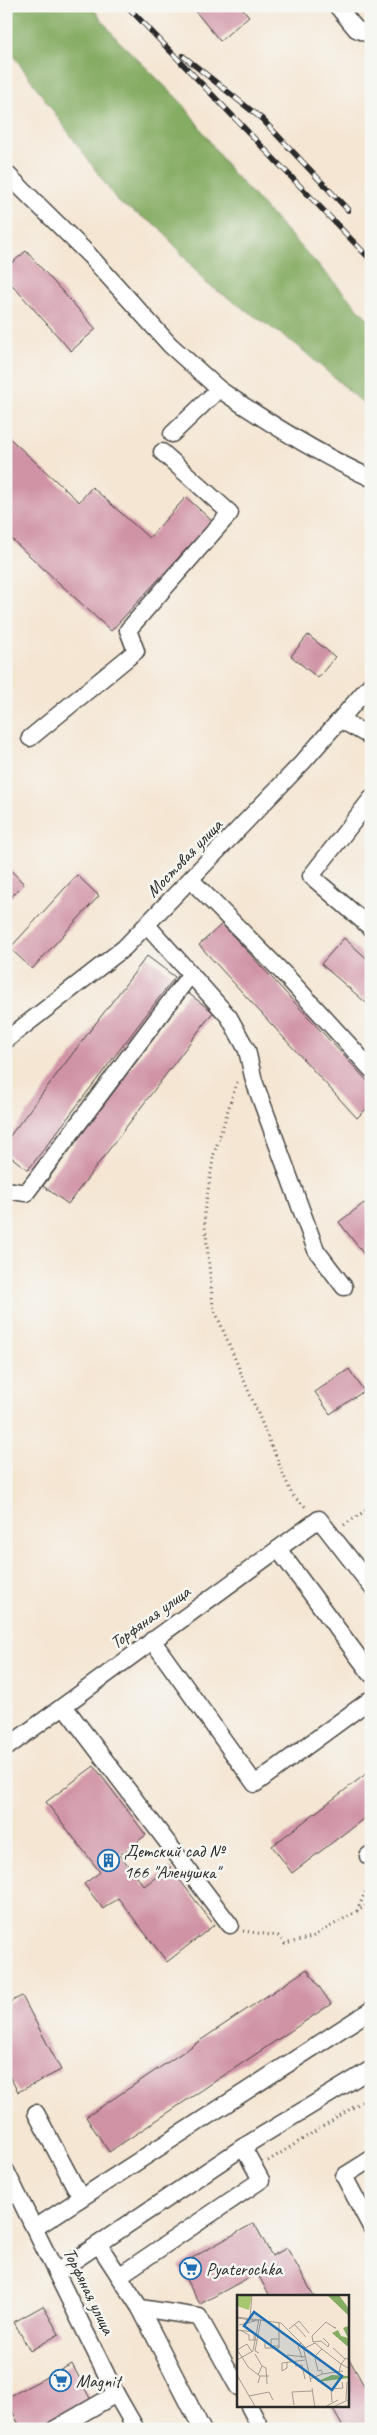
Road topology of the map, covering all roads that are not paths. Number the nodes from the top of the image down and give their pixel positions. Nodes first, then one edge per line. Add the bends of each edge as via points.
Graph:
1 (337, 6) edge
2 (371, 35) edge
3 (6, 173) edge
4 (219, 389) junction
5 (172, 434) dead end
6 (162, 452) dead end
7 (371, 478) edge
8 (371, 684) edge
9 (341, 720) junction
10 (371, 737) edge
11 (30, 738) dead end
12 (371, 799) edge
13 (191, 880) junction
14 (147, 925) junction
15 (371, 928) edge
16 (190, 975) junction
17 (6, 1040) edge
18 (371, 1069) edge
19 (6, 1190) edge
20 (344, 1287) dead end
21 (278, 1549) junction
22 (371, 1586) edge
23 (152, 1640) junction
24 (371, 1674) edge
25 (371, 1698) edge
26 (64, 1706) junction
27 (6, 1748) edge
28 (230, 1926) road end
29 (371, 2010) edge
30 (371, 2068) edge
31 (36, 2113) dead end
32 (243, 2147) junction
33 (371, 2159) edge
34 (6, 2171) edge
35 (81, 2198) junction
36 (371, 2227) edge
37 (35, 2228) junction
38 (99, 2245) junction
39 (57, 2272) junction
40 (119, 2276) junction
41 (140, 2308) junction
42 (237, 2386) edge
43 (116, 2394) junction
44 (250, 2408) edge
45 (55, 2429) edge
46 (136, 2429) edge
47 (202, 2429) edge
48 (261, 2429) edge

1 - 2 street via 356,29
3 - 4 street via 89,255 170,345
4 - 5 street
4 - 7 street via 312,448
6 - 11 street via 230,513 128,630 136,651
8 - 9 street, Мостовая улица
9 - 10 street
9 - 13 street, Мостовая улица
12 - 15 street via 310,876
13 - 14 street, Мостовая улица
13 - 18 street
14 - 16 street
14 - 17 street, Мостовая улица via 103,966
16 - 19 street via 26,1192
16 - 20 street via 229,1017 247,1050 254,1081 316,1250
21 - 22 street, Торфяная улица via 319,1519
21 - 23 street, Торфяная улица
21 - 24 street
23 - 25 street via 255,1784
23 - 26 street, Торфяная улица
26 - 27 street, Торфяная улица
26 - 28 street
29 - 35 street
30 - 32 street
31 - 35 street
32 - 38 street
32 - 40 street via 261,2180
33 - 36 street via 344,2176
34 - 37 street, Торфяная улица
35 - 37 street
37 - 39 street, Торфяная улица
38 - 39 street
38 - 40 street
39 - 43 street, Торфяная улица
40 - 41 street
41 - 42 street via 199,2316
41 - 47 street
43 - 45 street
43 - 46 street, Торфяная улица
44 - 48 street

